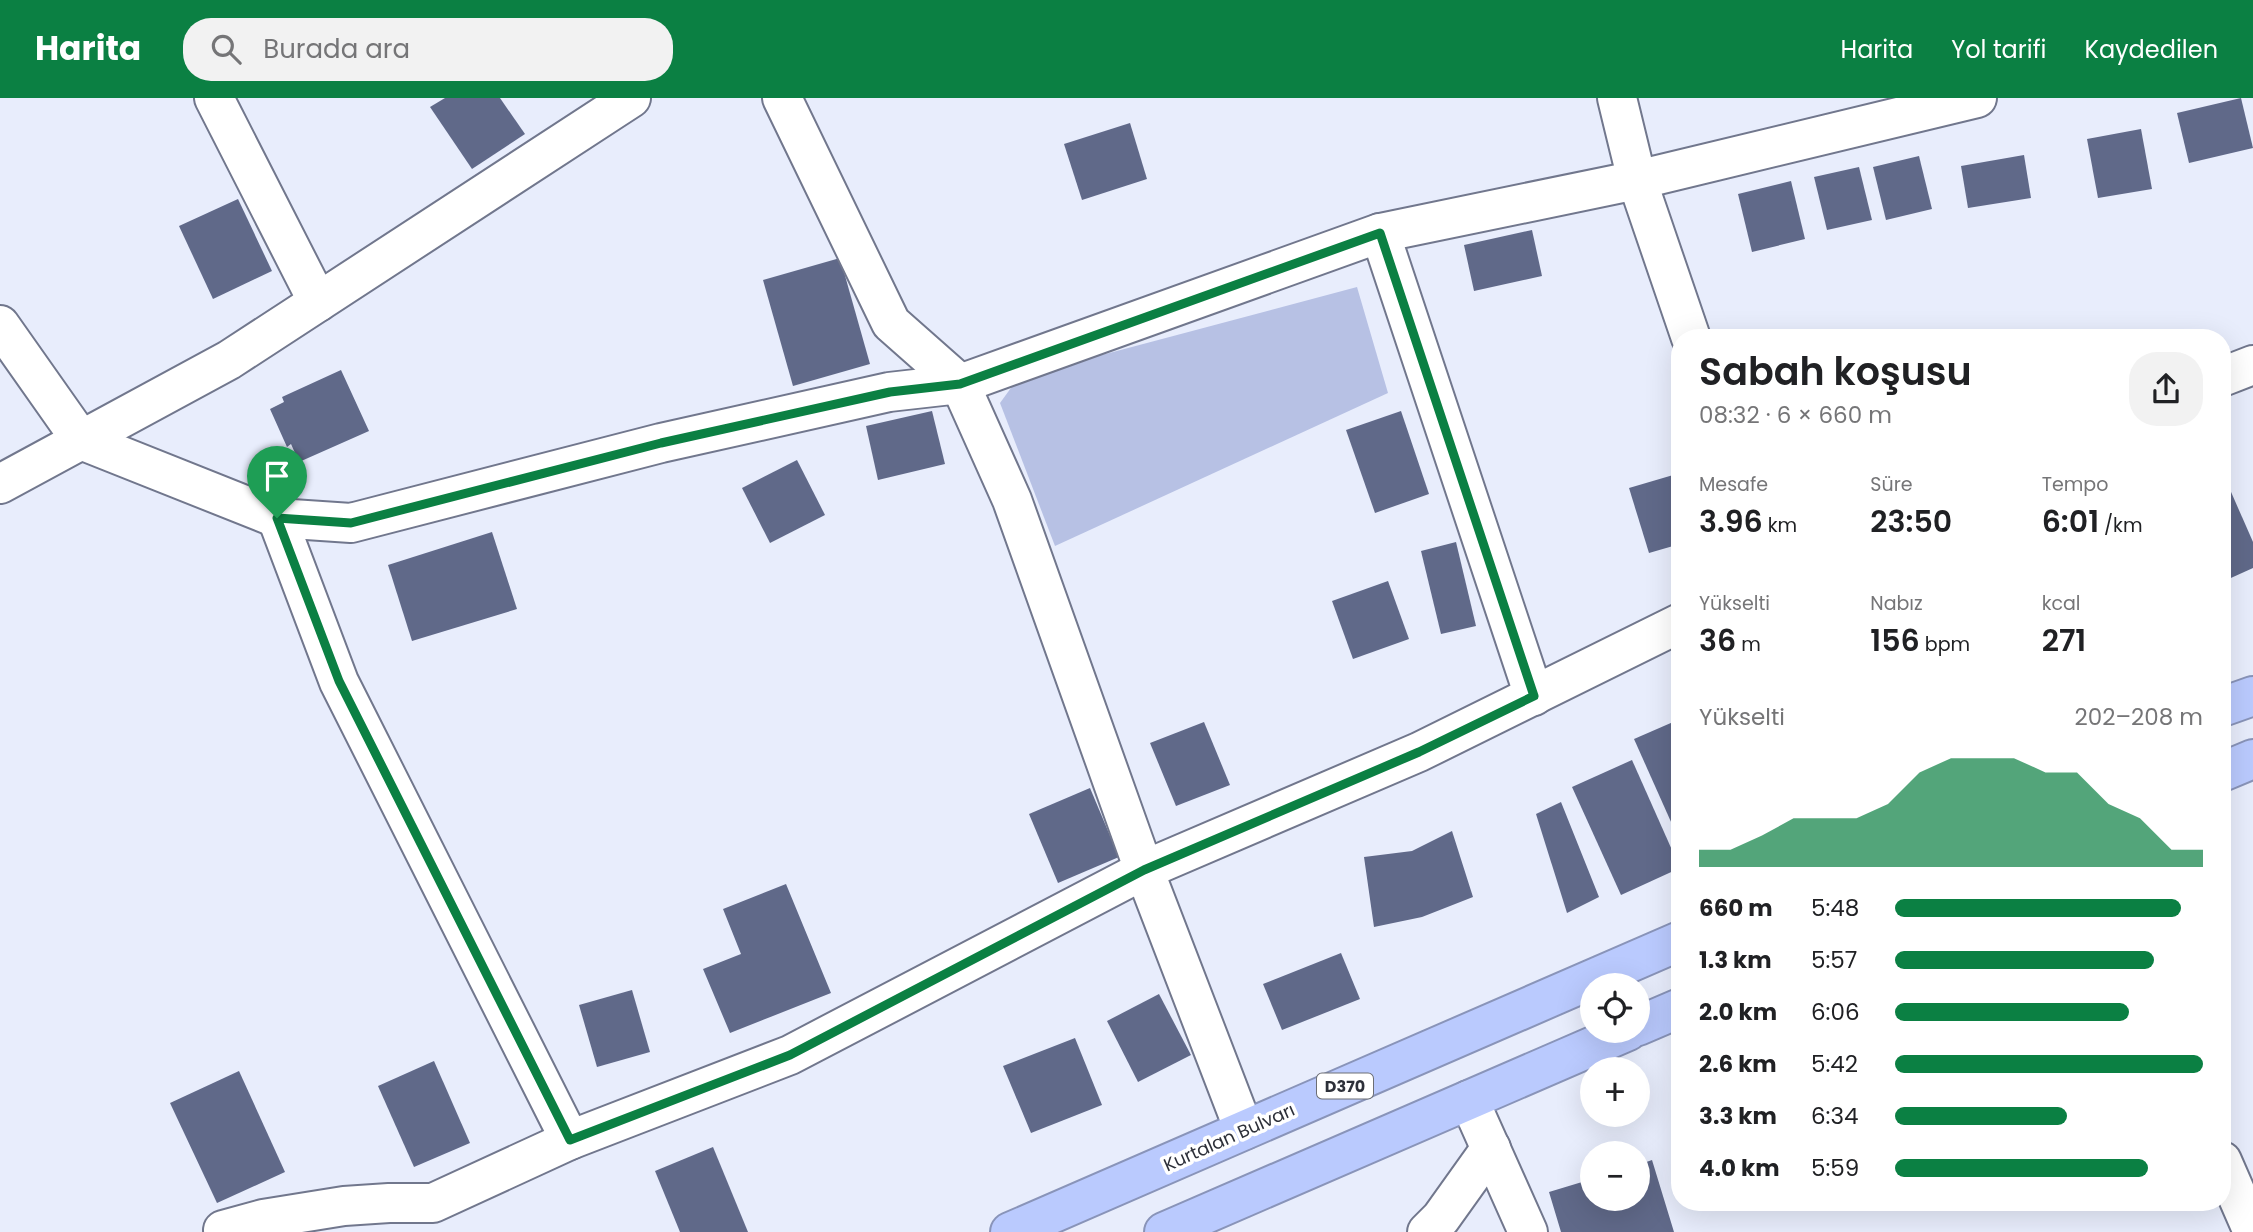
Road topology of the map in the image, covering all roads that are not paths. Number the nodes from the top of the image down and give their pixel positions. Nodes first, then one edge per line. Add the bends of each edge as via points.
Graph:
1 (214, 98) edge
2 (631, 98) edge
3 (782, 98) edge
4 (1617, 98) edge
5 (1977, 98) edge
6 (1637, 180) junction
7 (1380, 233) junction
8 (318, 302) junction
9 (0, 325) edge
10 (1688, 329) edge
11 (2253, 365) edge
12 (2231, 374) edge
13 (960, 384) junction
14 (81, 440) junction
15 (0, 484) edge
16 (277, 518) junction
17 (1671, 628) edge
18 (1534, 696) junction
19 (2253, 696) edge
20 (2231, 704) edge
21 (2253, 759) edge
22 (2231, 768) edge
23 (1144, 870) junction
24 (1671, 945) edge
25 (1671, 1012) edge
26 (1650, 1021) edge
27 (1600, 1043) edge
28 (1469, 1100) junction
29 (1244, 1130) junction
30 (570, 1140) junction
31 (1491, 1148) junction
32 (2231, 1182) edge
33 (223, 1230) dead end
34 (1010, 1232) edge
35 (1164, 1232) edge
36 (1427, 1232) edge
37 (1528, 1232) edge
38 (2253, 1232) edge

1 - 8 street
2 - 8 street
3 - 13 street via 891,323
4 - 6 street
5 - 6 street
6 - 7 street
6 - 10 street
7 - 13 street
7 - 18 street
8 - 14 street via 229,360
9 - 14 street
11 - 12 street
13 - 16 street via 890,392 674,440 351,523
13 - 23 street via 1012,500
14 - 15 street
14 - 16 street
16 - 30 street via 339,681
17 - 18 street
18 - 23 street via 1419,752
19 - 20 highway
21 - 22 highway
23 - 29 street
23 - 30 street via 790,1055
24 - 29 highway, Kurtalan Bulvarı / D370
25 - 26 highway
27 - 28 highway
28 - 31 street
28 - 35 highway
29 - 34 highway, Kurtalan Bulvarı / D370
30 - 33 street via 433,1203 344,1206
31 - 36 street
31 - 37 street
32 - 38 street

